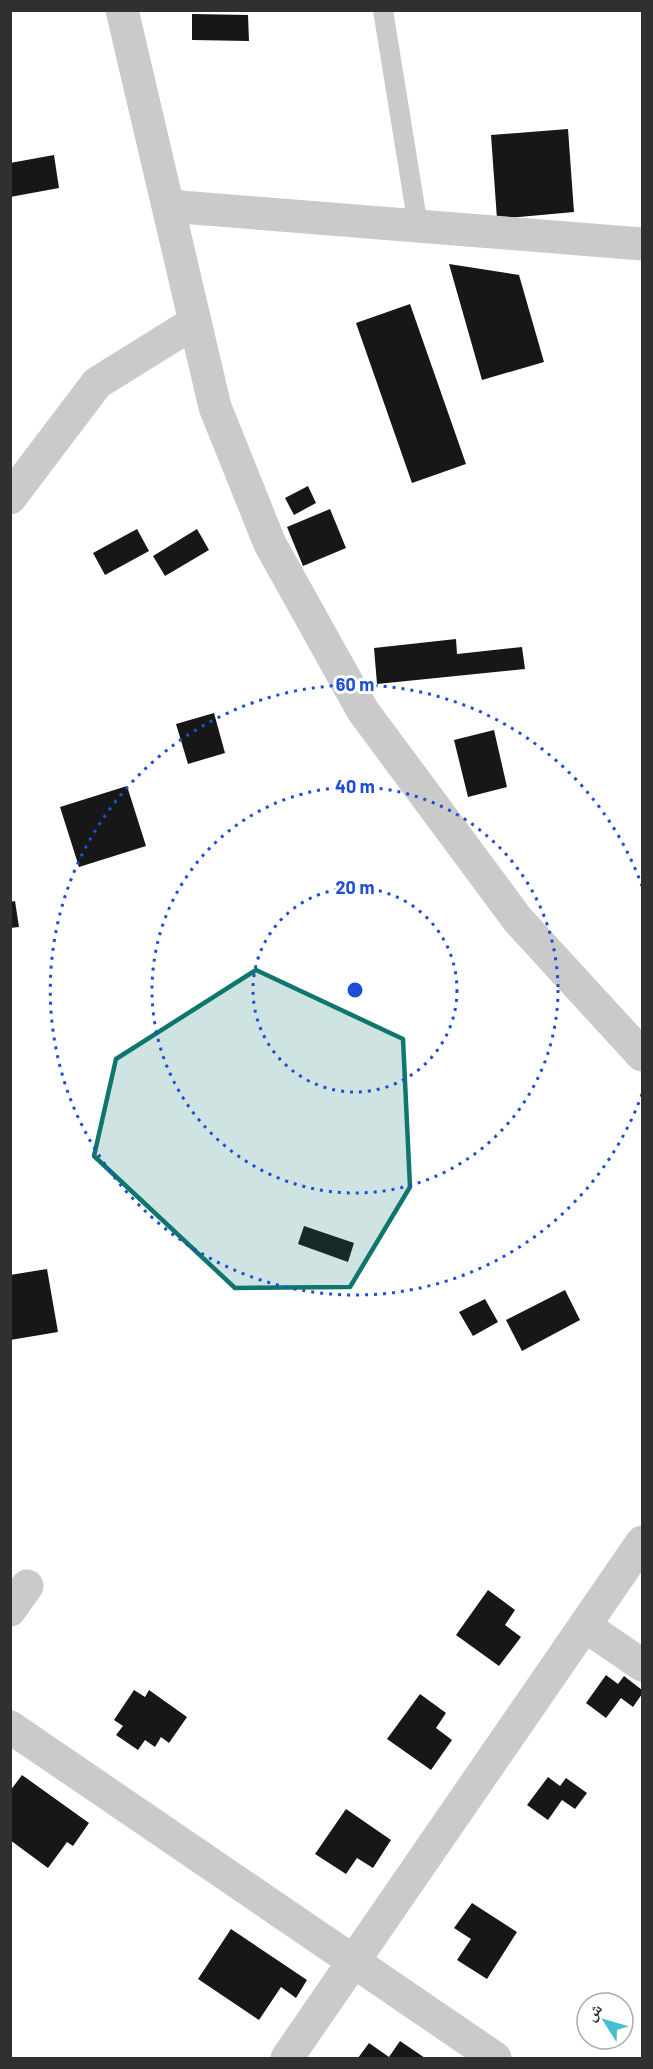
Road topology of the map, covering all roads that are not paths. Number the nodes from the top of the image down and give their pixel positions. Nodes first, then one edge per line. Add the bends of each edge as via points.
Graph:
1 (122, 10) edge
2 (383, 10) edge
3 (168, 206) junction
4 (418, 226) junction
5 (642, 244) edge
6 (195, 322) junction
7 (10, 498) edge
8 (642, 1055) edge
9 (642, 1542) edge
10 (585, 1626) junction
11 (642, 1665) edge
12 (10, 1727) edge
13 (354, 1962) junction
14 (287, 2058) edge
15 (495, 2058) edge

1 - 3 street
2 - 4 lane
3 - 4 street
3 - 6 street
4 - 5 street
6 - 7 street via 97,383
6 - 8 street via 215,407 270,544 363,711 518,920
9 - 10 street
10 - 11 street
10 - 13 street
12 - 13 street
13 - 14 street
13 - 15 street

